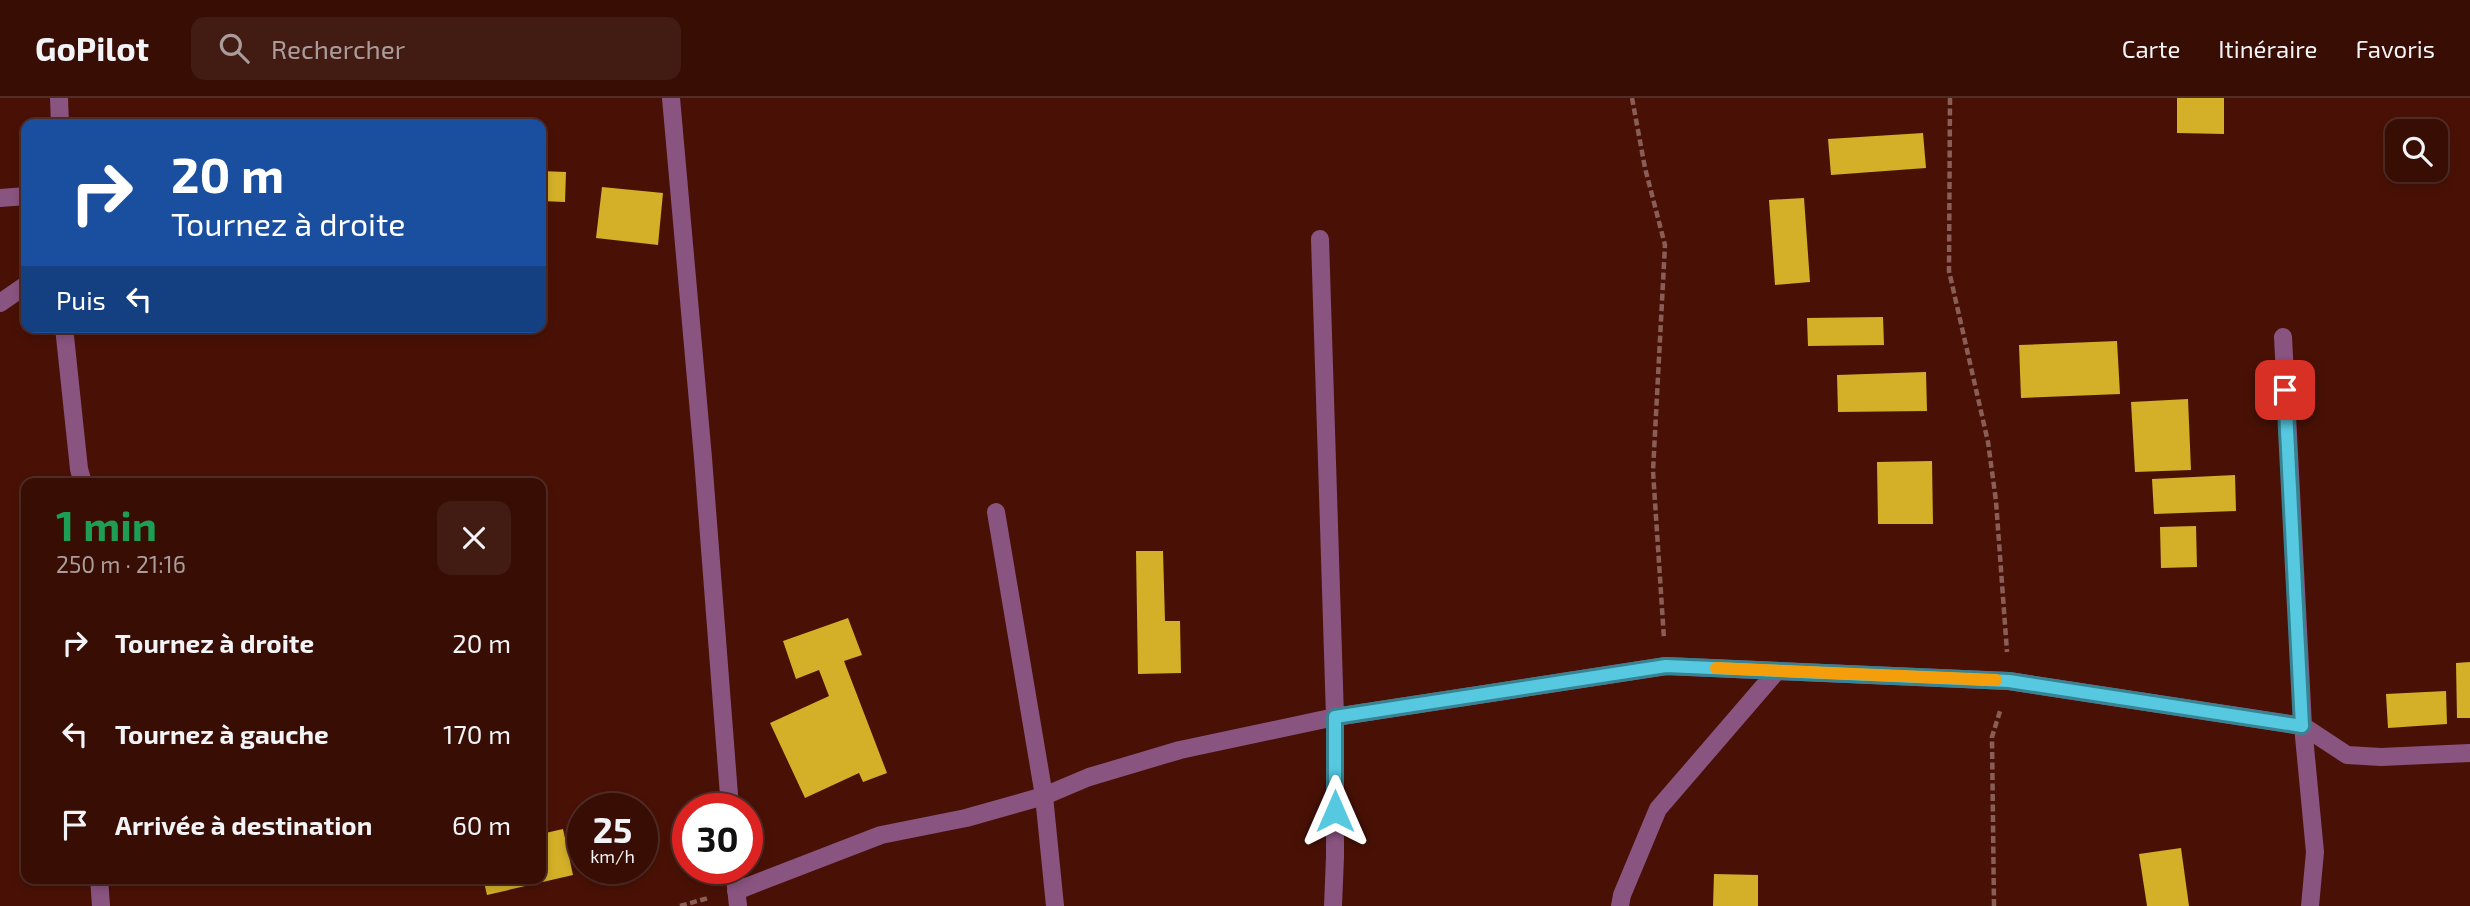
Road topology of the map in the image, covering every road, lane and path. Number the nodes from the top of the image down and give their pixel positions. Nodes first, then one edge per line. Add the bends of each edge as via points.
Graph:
1 (59, 98) edge
2 (671, 98) edge
3 (1632, 98) edge
4 (1950, 98) edge
5 (60, 119) edge
6 (21, 196) edge
7 (0, 198) edge
8 (1320, 239) dead end
9 (21, 288) edge
10 (0, 303) edge
11 (65, 333) edge
12 (2283, 337) dead end
13 (82, 478) edge
14 (996, 512) dead end
15 (1666, 666) junction
16 (1776, 671) junction
17 (2009, 681) junction
18 (1335, 717) junction
19 (2302, 726) junction
20 (2470, 753) edge
21 (729, 793) edge
22 (1044, 796) junction
23 (99, 884) edge
24 (737, 898) edge
25 (101, 906) edge
26 (1055, 906) edge
27 (1333, 906) edge
28 (1620, 906) edge
29 (1994, 906) edge
30 (2310, 906) edge

1 - 5 street
2 - 21 street
3 - 15 path via 1665,245 1653,471
4 - 17 path via 1949,271 1988,442
6 - 7 street
8 - 18 street
9 - 10 street
11 - 13 street
12 - 19 street
14 - 22 street
15 - 16 street
15 - 18 street
16 - 17 street
16 - 28 street via 1658,809
17 - 19 street
17 - 29 path via 1992,737
18 - 22 street via 1180,750 1089,777
18 - 27 street
19 - 20 street via 2347,755
19 - 30 street via 2315,852
22 - 24 street via 881,835
22 - 26 street
23 - 25 street

